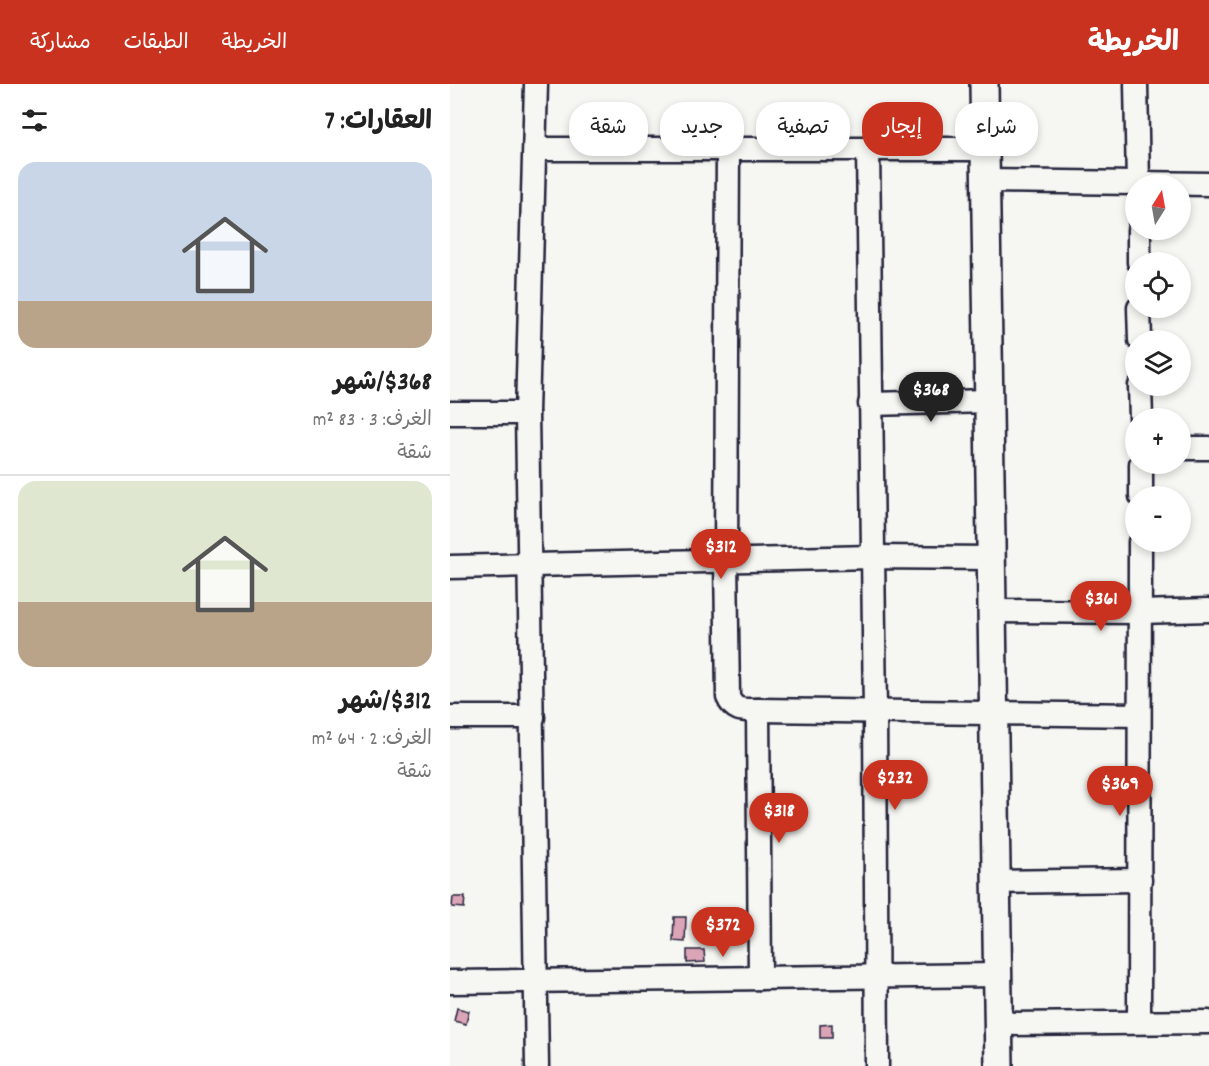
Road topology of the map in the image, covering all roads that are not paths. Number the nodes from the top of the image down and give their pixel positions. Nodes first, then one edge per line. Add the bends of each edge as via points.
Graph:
1 (536, 84) edge
2 (984, 84) edge
3 (1136, 84) edge
4 (985, 102) edge
5 (660, 148) edge
6 (744, 148) edge
7 (862, 148) edge
8 (536, 149) junction
9 (728, 156) edge
10 (868, 156) edge
11 (986, 156) edge
12 (1138, 174) edge
13 (986, 181) junction
14 (1125, 184) edge
15 (1191, 184) edge
16 (1209, 184) edge
17 (990, 401) junction
18 (870, 405) junction
19 (527, 412) junction
20 (450, 413) edge
21 (1191, 448) edge
22 (1209, 448) edge
23 (1140, 552) edge
24 (872, 557) junction
25 (992, 558) junction
26 (726, 560) junction
27 (531, 566) junction
28 (450, 567) edge
29 (1209, 610) edge
30 (992, 611) junction
31 (1140, 612) junction
32 (758, 710) junction
33 (875, 713) junction
34 (994, 714) junction
35 (1139, 715) junction
36 (450, 717) edge
37 (533, 717) junction
38 (1140, 880) junction
39 (996, 882) junction
40 (997, 975) junction
41 (875, 976) junction
42 (760, 978) junction
43 (537, 981) junction
44 (450, 982) edge
45 (1139, 1022) junction
46 (1209, 1022) edge
47 (998, 1024) junction
48 (537, 1066) edge
49 (877, 1066) edge
50 (999, 1066) edge

1 - 8 street
2 - 4 street
3 - 12 street
5 - 8 street
6 - 7 street
8 - 19 street
9 - 26 street
10 - 18 street
11 - 13 street
13 - 14 street
13 - 17 street
15 - 16 street
17 - 18 street
17 - 25 street
18 - 24 street
19 - 20 street
19 - 27 street
21 - 22 street
23 - 31 street
24 - 25 street
24 - 26 street
24 - 33 street
25 - 30 street
26 - 27 street
26 - 32 street via 728,697 738,710
27 - 28 street
27 - 37 street
29 - 31 street
30 - 31 street
30 - 34 street
31 - 35 street
32 - 33 street
32 - 42 street
33 - 34 street
33 - 41 street
34 - 35 street
34 - 39 street
35 - 38 street
36 - 37 street
37 - 43 street
38 - 39 street
38 - 45 street
39 - 40 street
40 - 41 street
40 - 47 street
41 - 42 street
41 - 49 street
42 - 43 street
43 - 44 street
43 - 48 street
45 - 46 street
45 - 47 street
47 - 50 street

